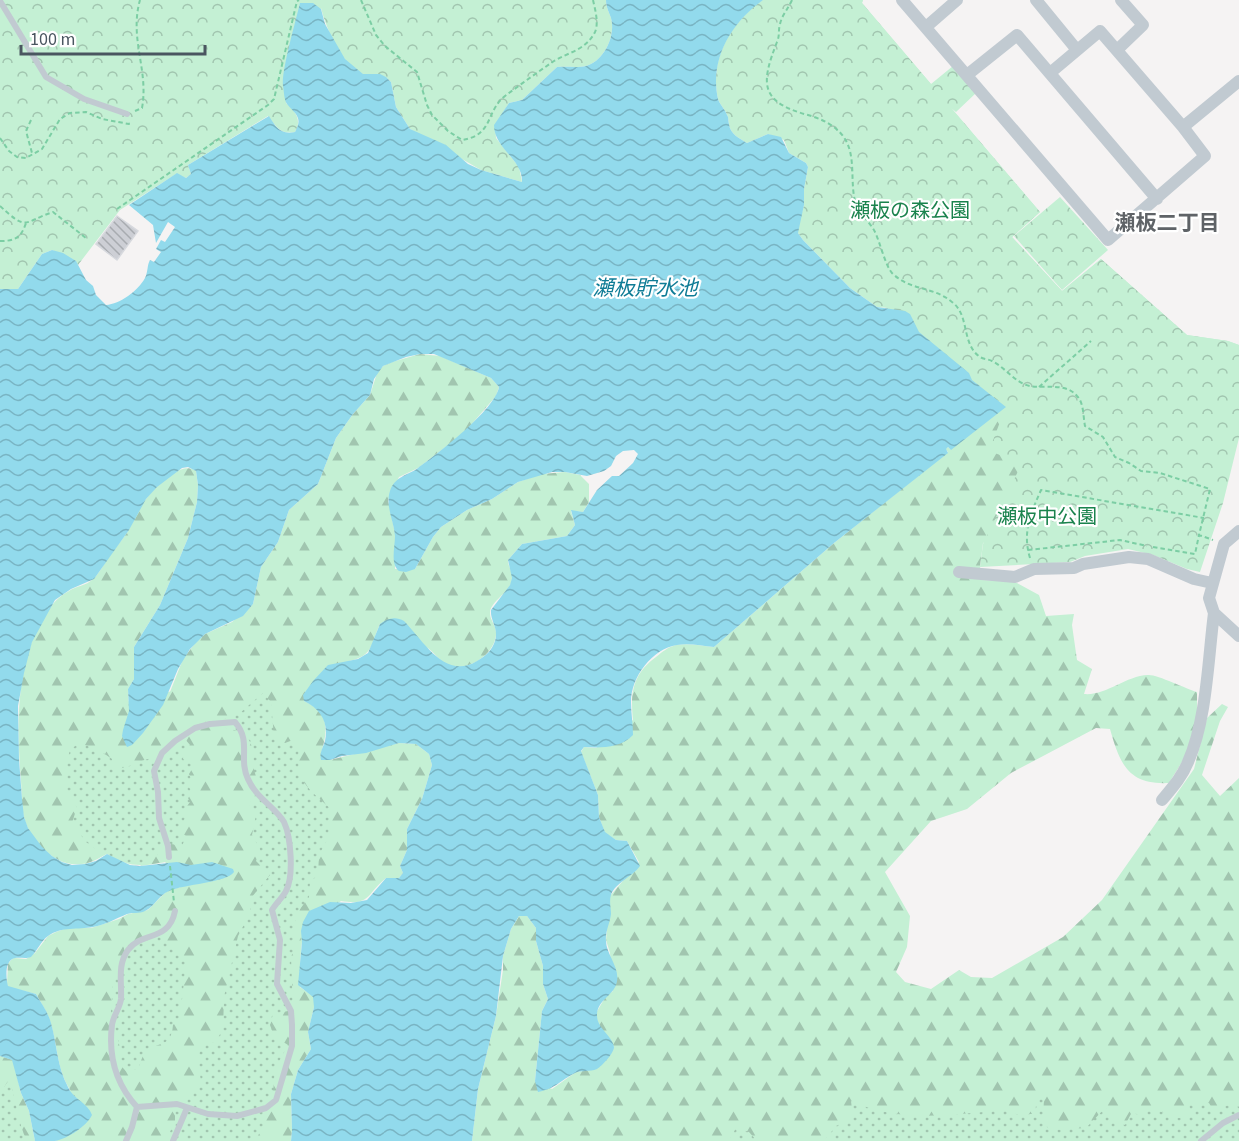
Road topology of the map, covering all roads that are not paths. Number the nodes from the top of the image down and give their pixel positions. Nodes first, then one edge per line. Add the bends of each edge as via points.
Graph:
1 (902, 0) edge
2 (957, 0) edge
3 (1036, 0) edge
4 (1121, 0) edge
5 (0, 1) edge
6 (926, 27) junction
7 (1077, 50) junction
8 (1117, 50) junction
9 (1050, 72) junction
10 (967, 75) junction
11 (1239, 81) edge
12 (127, 114) dead end
13 (1183, 128) junction
14 (1157, 199) junction
15 (1239, 531) edge
16 (959, 572) dead end
17 (1212, 583) junction
18 (1214, 613) junction
19 (1239, 636) edge
20 (1162, 800) dead end
21 (169, 857) road end
22 (175, 911) road end
23 (137, 1107) junction
24 (187, 1108) junction
25 (1239, 1115) edge
26 (126, 1141) edge
27 (173, 1141) edge
28 (1202, 1141) edge

1 - 6 street
2 - 6 street
3 - 7 street
4 - 8 street via 1143,26
5 - 12 lane via 46,77 84,99
6 - 10 street
7 - 8 street via 1100,31
7 - 9 street
8 - 13 street
9 - 10 street via 1017,34
9 - 14 street
10 - 14 street via 1108,240
11 - 13 street
13 - 14 street via 1205,156
15 - 17 street via 1224,544
16 - 17 street via 1015,577 1034,569 1074,568 1129,557 1148,559
17 - 18 street via 1209,598
18 - 19 street
18 - 20 street via 1202,713 1189,762
21 - 24 lane via 159,818 154,771 162,753 195,728 235,722 245,739 248,778 260,798 284,823 291,855 286,891 272,909 280,940 277,984 291,1011 292,1046 276,1100 266,1108 237,1116
22 - 23 lane via 166,929 155,937 139,940 121,960 121,1002 112,1023 113,1064 118,1082
23 - 24 lane via 177,1104
23 - 26 lane
24 - 27 lane
25 - 28 lane

